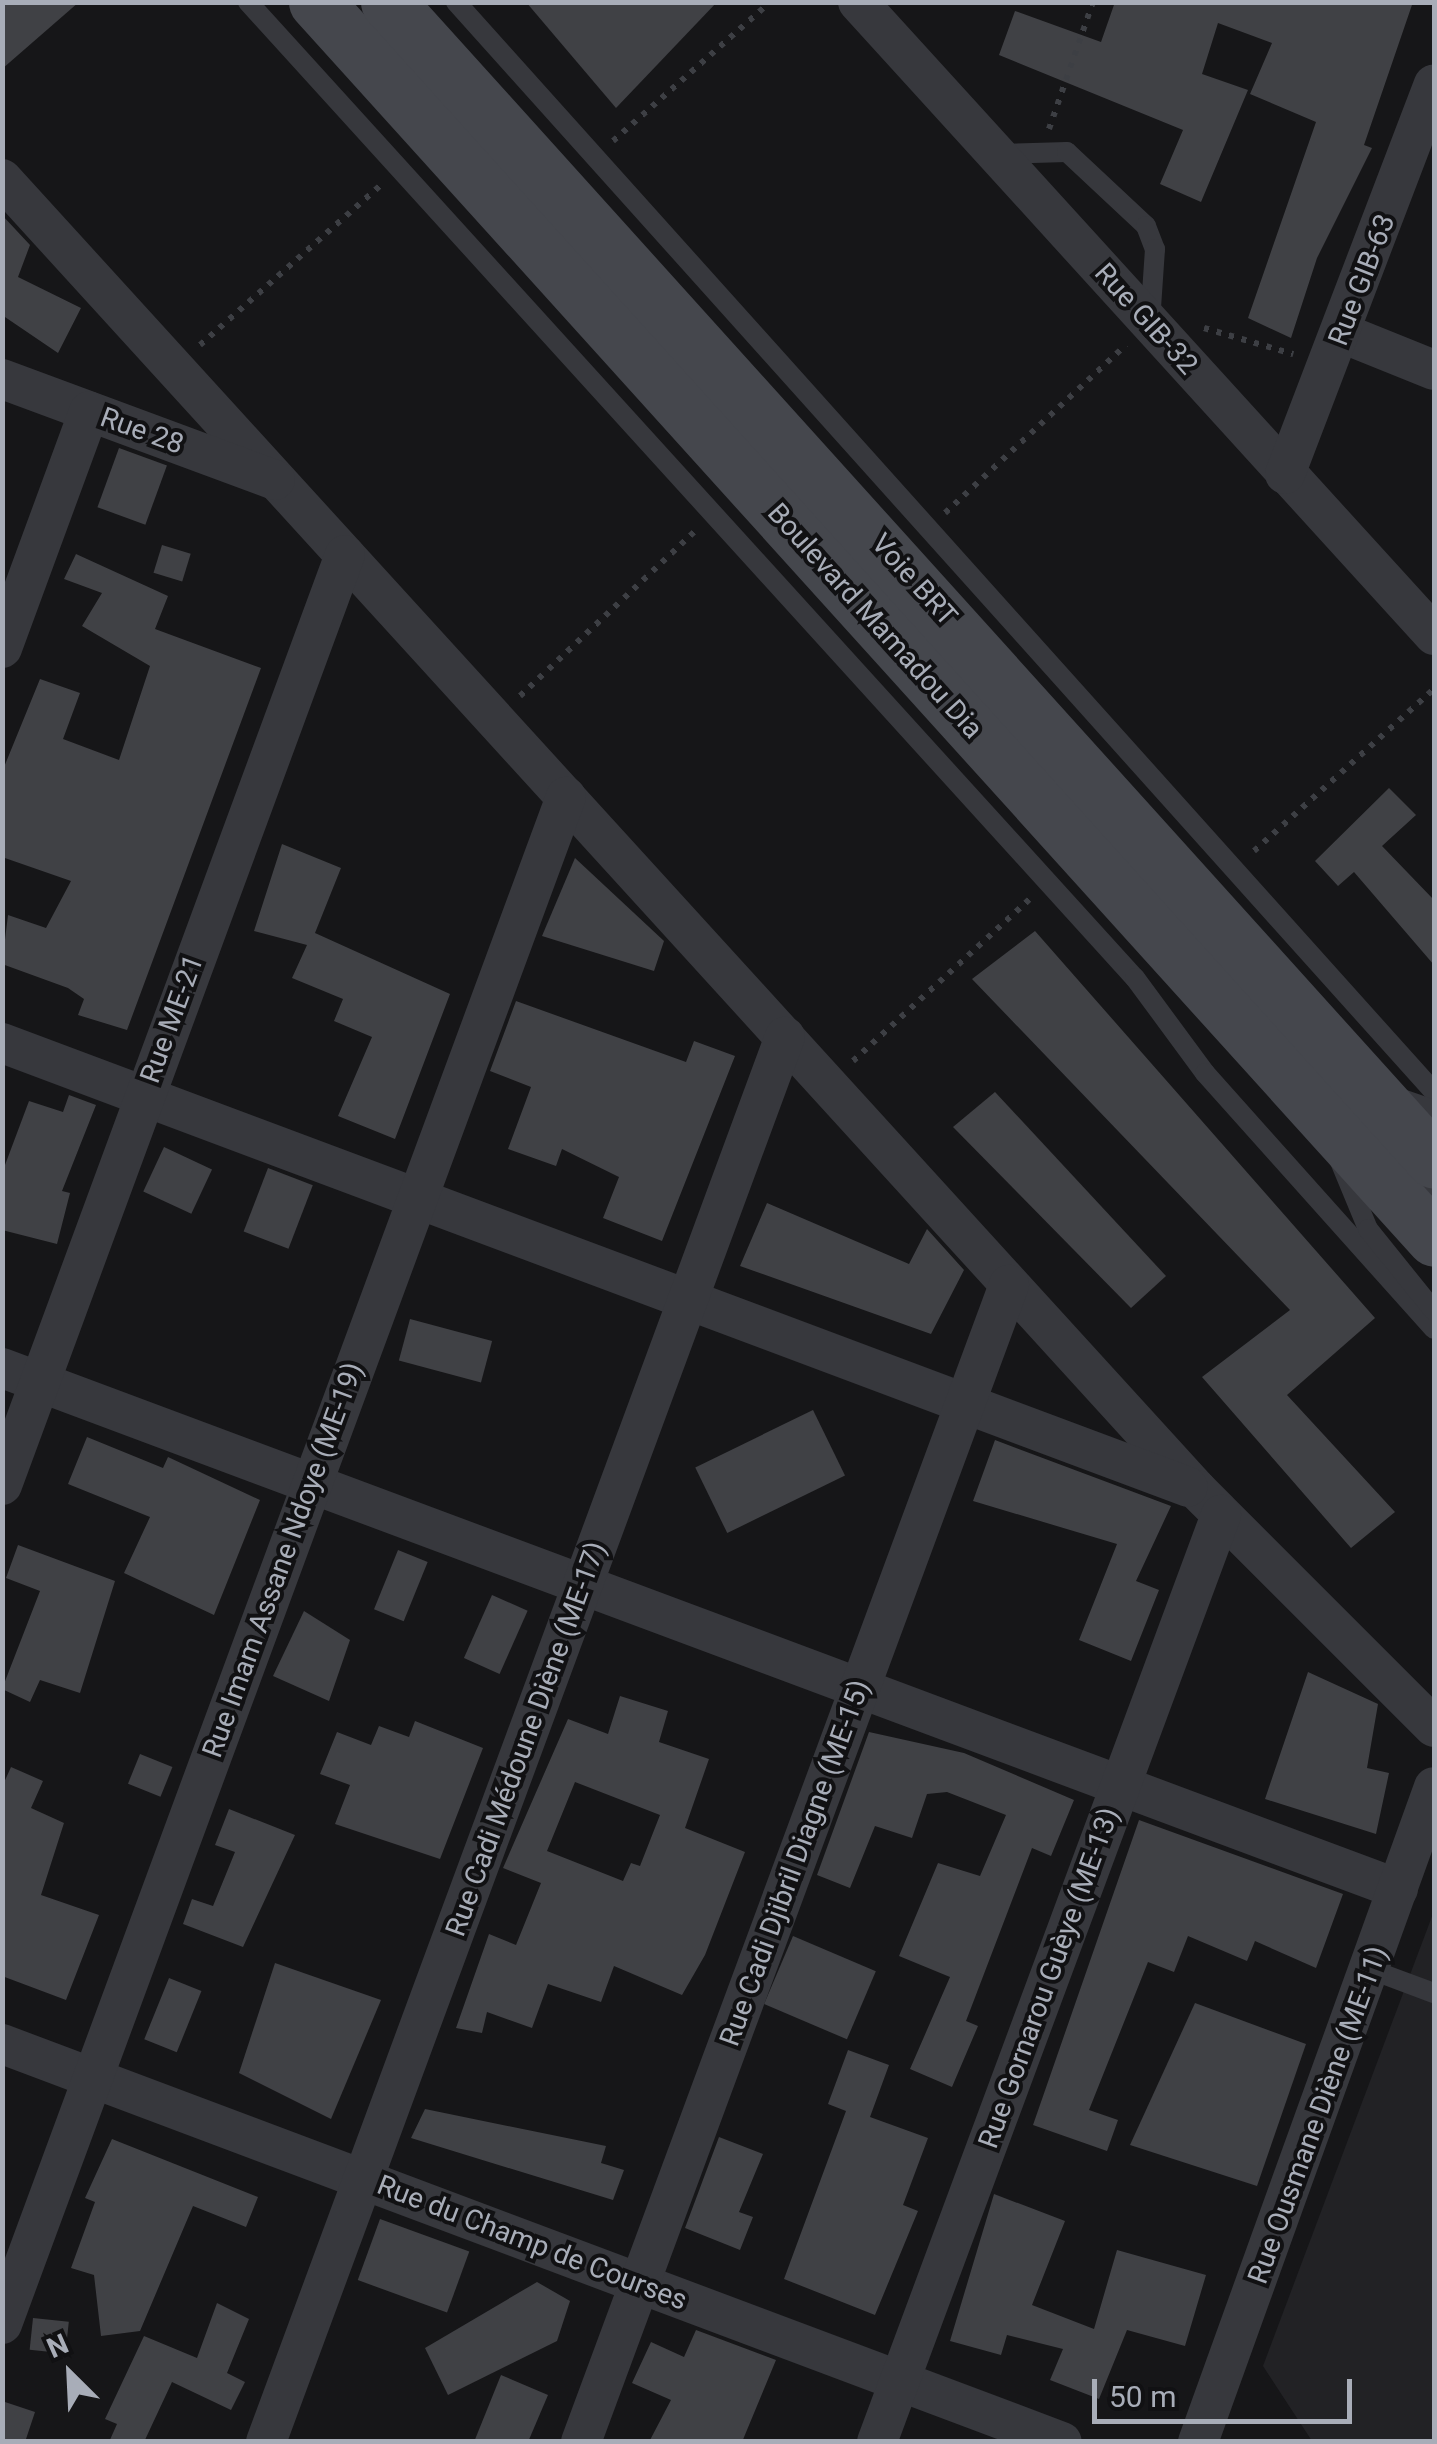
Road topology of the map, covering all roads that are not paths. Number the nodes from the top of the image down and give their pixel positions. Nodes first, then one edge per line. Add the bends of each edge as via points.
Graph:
1 (248, 2) edge
2 (316, 2) edge
3 (388, 2) edge
4 (456, 2) edge
5 (858, 2) edge
6 (1434, 84) edge
7 (996, 154) junction
8 (2, 179) edge
9 (1150, 323) junction
10 (1336, 349) junction
11 (1434, 370) edge
12 (2, 380) edge
13 (90, 412) junction
14 (772, 466) dead end
15 (1285, 474) junction
16 (281, 482) junction
17 (345, 555) junction
18 (1434, 636) edge
19 (2, 648) edge
20 (566, 797) junction
21 (785, 1037) junction
22 (2, 1042) edge
23 (1434, 1092) edge
24 (144, 1096) junction
25 (1341, 1096) junction
26 (1434, 1110) edge
27 (1434, 1161) edge
28 (1434, 1194) edge
29 (416, 1198) junction
30 (1434, 1238) edge
31 (1009, 1285) junction
32 (689, 1300) junction
33 (1434, 1311) edge
34 (1434, 1329) edge
35 (21, 1375) edge
36 (965, 1403) junction
37 (311, 1483) junction
38 (2, 1484) edge
39 (1209, 1503) junction
40 (582, 1584) junction
41 (860, 1688) junction
42 (1434, 1728) edge
43 (1121, 1785) junction
44 (1432, 1802) edge
45 (1398, 1889) junction
46 (1372, 1970) junction
47 (1434, 1992) edge
48 (2, 2044) edge
49 (95, 2079) junction
50 (364, 2180) junction
51 (640, 2283) junction
52 (2, 2324) edge
53 (900, 2381) junction
54 (266, 2442) edge
55 (582, 2442) edge
56 (878, 2442) edge
57 (1062, 2442) edge
58 (1198, 2442) edge

1 - 34 lane via 1046,884
2 - 25 street, Boulevard Mamadou Dia
3 - 25 street, Boulevard Mamadou Dia
4 - 23 lane via 1238,865
5 - 7 street, Rue GIB-32
6 - 10 street, Rue GIB-63
7 - 9 street, Rue GIB-32
7 - 9 lane via 1043,147 1077,160 1146,226 1155,249
8 - 16 street
9 - 15 street, Rue GIB-32
10 - 11 street
10 - 15 street, Rue GIB-63
12 - 13 street, Rue 28
13 - 16 street, Rue 28
13 - 19 street
14 - 28 lane, Voie BRT
15 - 18 street, Rue GIB-32
16 - 17 street
17 - 20 street
17 - 24 street, Rue ME-21
20 - 21 street
20 - 29 street, Rue Imam Assane Ndoye (ME-19)
21 - 31 street
21 - 32 street, Rue Cadi Médoune Diène (ME-17)
22 - 24 street
24 - 29 street
24 - 35 street, Rue ME-21
25 - 26 lane
25 - 27 street, Boulevard Mamadou Dia
25 - 30 street, Boulevard Mamadou Dia
25 - 33 lane via 1368,1229
29 - 32 street
29 - 37 street, Rue Imam Assane Ndoye (ME-19)
31 - 36 street, Rue Cadi Djibril Diagne (ME-15)
31 - 39 street
32 - 36 street
32 - 40 street, Rue Cadi Médoune Diène (ME-17)
35 - 37 street
35 - 38 street, Rue ME-21
36 - 39 street
36 - 41 street, Rue Cadi Djibril Diagne (ME-15)
37 - 40 street
37 - 49 street, Rue Imam Assane Ndoye (ME-19)
39 - 42 street
39 - 43 street, Rue Gornarou Guèye (ME-13)
40 - 41 street
40 - 50 street, Rue Cadi Médoune Diène (ME-17)
41 - 43 street
41 - 51 street, Rue Cadi Djibril Diagne (ME-15)
43 - 45 street
43 - 53 street, Rue Gornarou Guèye (ME-13)
44 - 45 street, Rue Ousmane Diène (ME-11)
45 - 46 street, Rue Ousmane Diène (ME-11)
46 - 47 lane
46 - 58 street, Rue Ousmane Diène (ME-11)
48 - 49 street, Rue du Champ de Courses
49 - 50 street, Rue du Champ de Courses
49 - 52 street, Rue Imam Assane Ndoye (ME-19)
50 - 51 street, Rue du Champ de Courses
50 - 54 street, Rue Cadi Médoune Diène (ME-17)
51 - 53 street, Rue du Champ de Courses
51 - 55 street, Rue Cadi Djibril Diagne (ME-15)
53 - 56 street, Rue Gornarou Guèye (ME-13)
53 - 57 street, Rue du Champ de Courses

